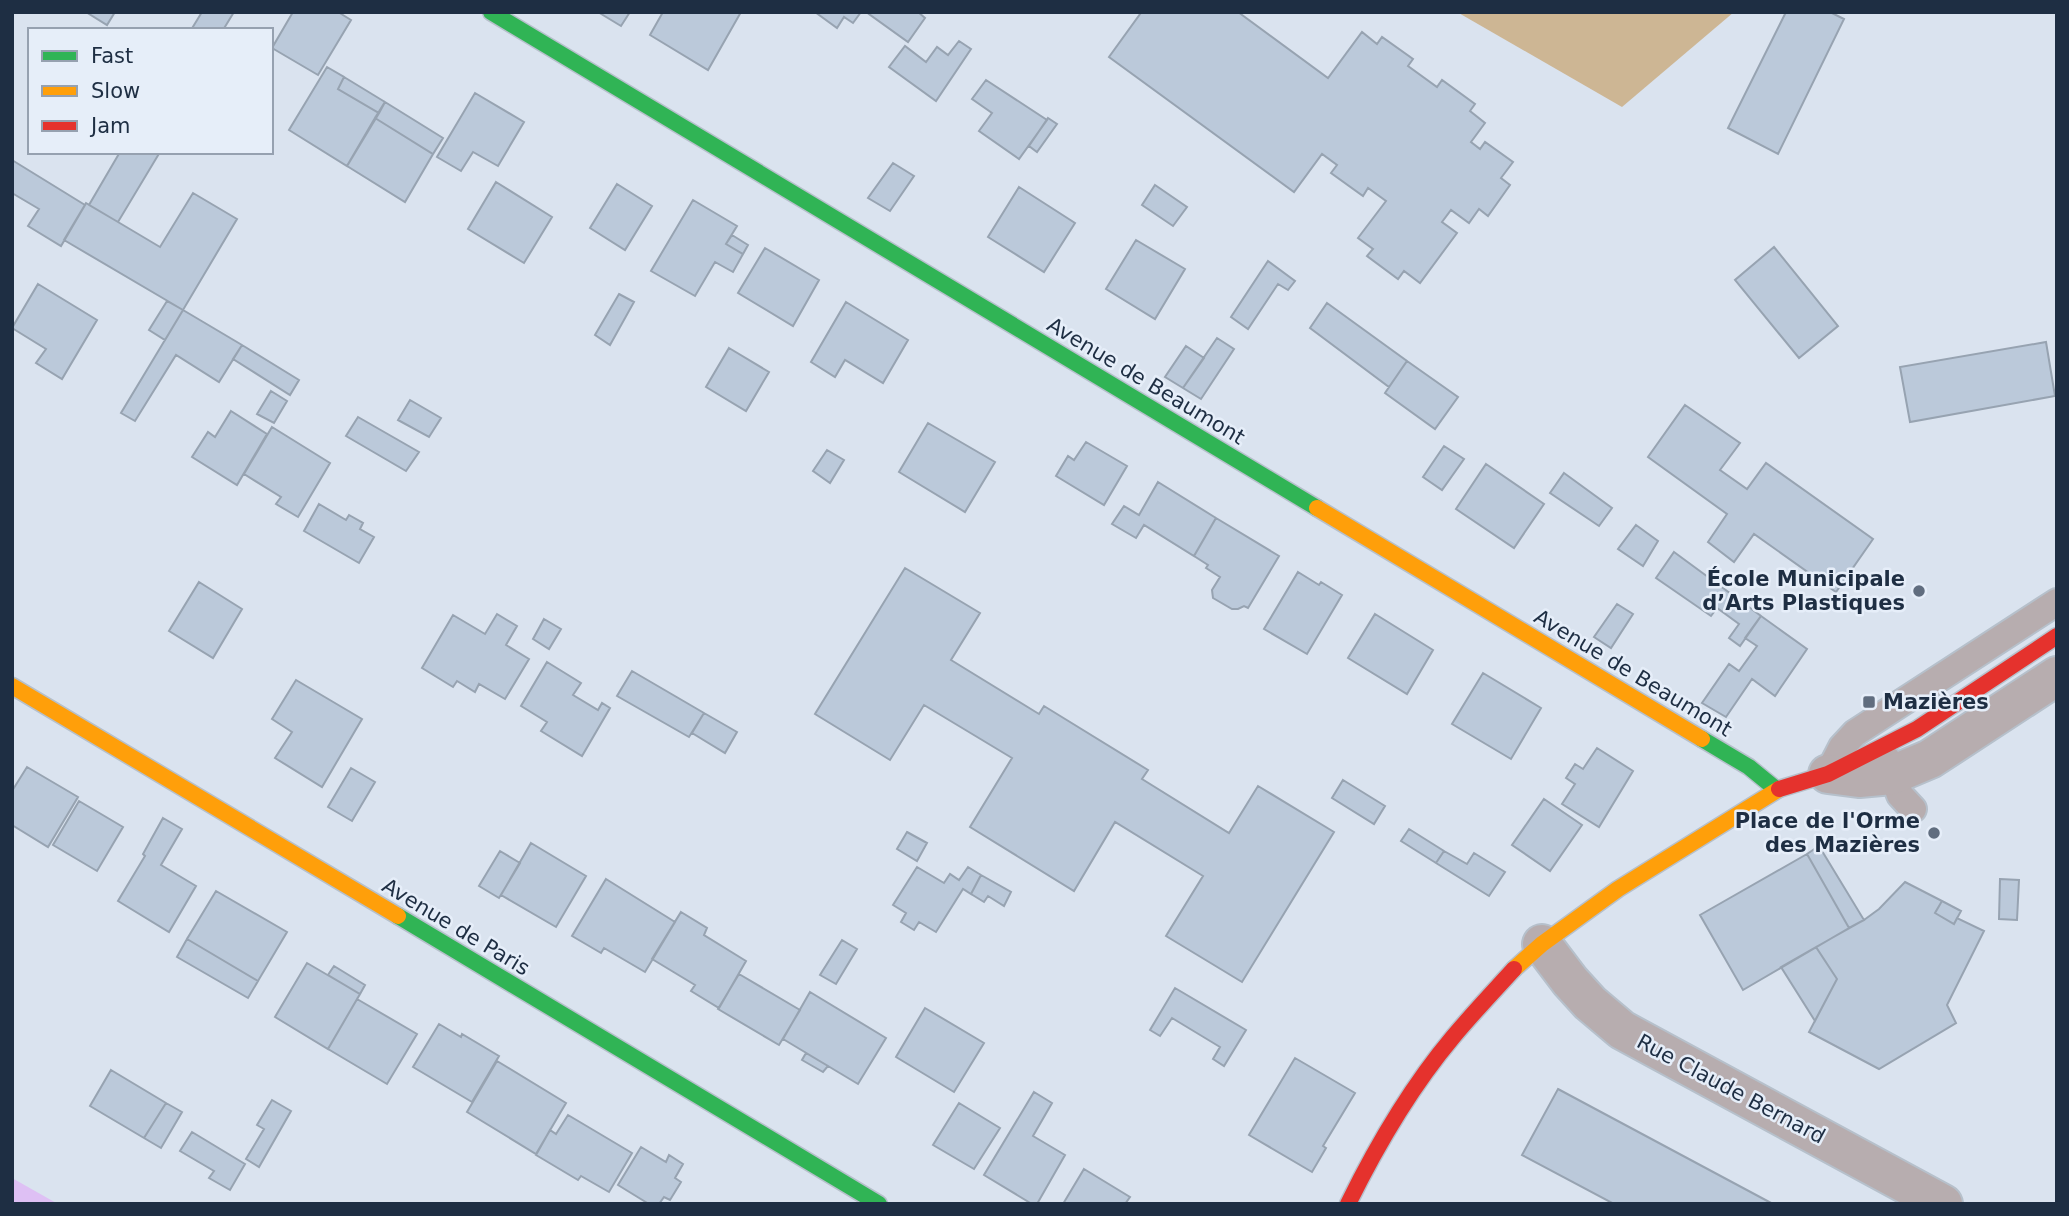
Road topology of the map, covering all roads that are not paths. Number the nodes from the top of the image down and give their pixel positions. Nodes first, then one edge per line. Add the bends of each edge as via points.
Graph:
1 (491, 12) edge
2 (2057, 602) edge
3 (2057, 636) edge
4 (2057, 676) edge
5 (12, 686) edge
6 (1888, 761) junction
7 (1828, 774) junction
8 (1777, 790) junction
9 (1913, 809) dead end
10 (1542, 944) junction
11 (879, 1204) edge
12 (1348, 1204) edge
13 (1943, 1204) edge

1 - 8 street, Avenue de Beaumont via 1749,767
2 - 7 lane via 1855,733
3 - 6 street via 1917,729
4 - 6 street via 1930,759
5 - 11 street, Avenue de Paris
6 - 7 street via 1858,778
6 - 9 lane via 1900,795
7 - 8 street
8 - 10 street via 1637,876
10 - 12 street via 1452,1038 1391,1124
10 - 13 street, Rue Claude Bernard via 1590,1003 1622,1030

